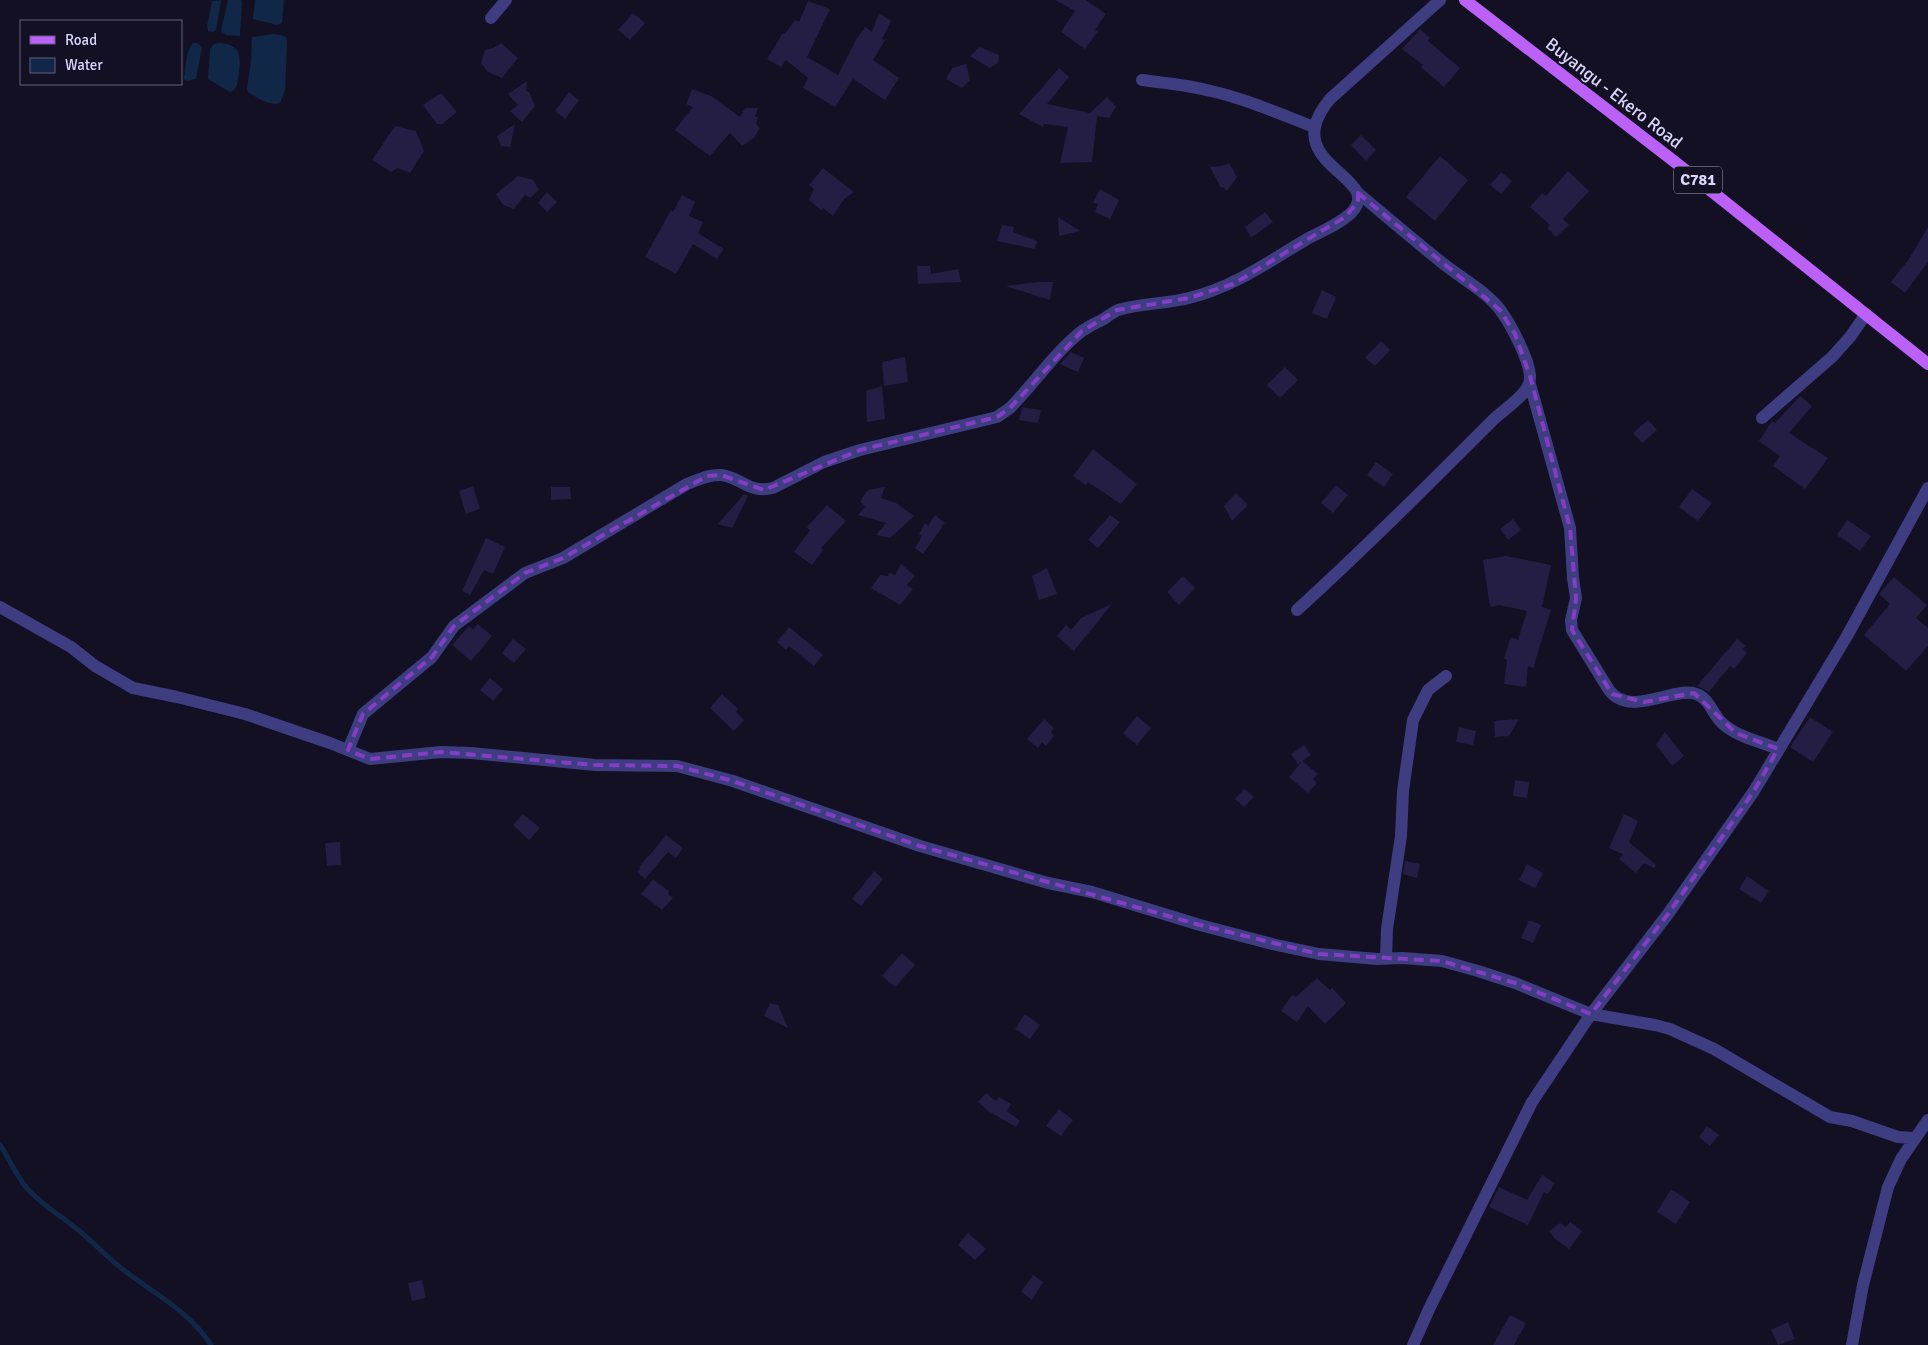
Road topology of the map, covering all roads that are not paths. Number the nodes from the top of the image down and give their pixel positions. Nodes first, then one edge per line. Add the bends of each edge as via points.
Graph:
1 (506, 0) edge
2 (1440, 0) edge
3 (1465, 0) edge
4 (491, 18) dead end
5 (1142, 80) dead end
6 (1314, 127) junction
7 (1358, 193) junction
8 (1866, 314) junction
9 (1928, 364) edge
10 (1530, 384) junction
11 (1762, 418) dead end
12 (1928, 488) edge
13 (0, 607) edge
14 (1297, 610) dead end
15 (1446, 676) dead end
16 (1778, 749) junction
17 (348, 750) junction
18 (1386, 958) junction
19 (1592, 1014) junction
20 (1928, 1120) edge
21 (1920, 1135) edge
22 (1413, 1345) edge
23 (1852, 1345) edge

1 - 4 street
2 - 6 street via 1330,98
3 - 8 main road, Buyangu - Ekero Road / C781
5 - 6 street via 1211,91
6 - 7 street via 1314,137 1324,157
7 - 10 street via 1500,310 1515,334 1527,364
7 - 17 street via 1356,206 1340,221 1232,284 1189,298 1117,310 1082,331 1003,414 860,450 824,462 764,490 721,475 707,476 687,484 563,558 525,573 454,626 432,657 363,714
8 - 9 main road, Buyangu - Ekero Road / C781
8 - 11 street via 1832,357
10 - 14 street via 1365,548
10 - 16 street via 1570,528 1576,598 1572,630 1609,690 1617,697 1644,702 1694,693 1709,703 1720,722 1736,733
12 - 16 street via 1847,636
13 - 17 street via 72,647 95,666 134,688 245,714
15 - 18 street via 1428,690 1413,720 1403,791 1401,836 1386,929
16 - 19 street via 1754,791 1679,898
17 - 18 street via 370,759 449,752 595,765 677,766 732,781 920,846 1048,884 1092,892 1272,944 1319,954
18 - 19 street via 1442,961 1515,982
19 - 21 street via 1678,1032 1714,1049 1830,1117 1898,1137
19 - 22 street via 1532,1102
20 - 21 street
21 - 23 street via 1901,1159 1888,1187

